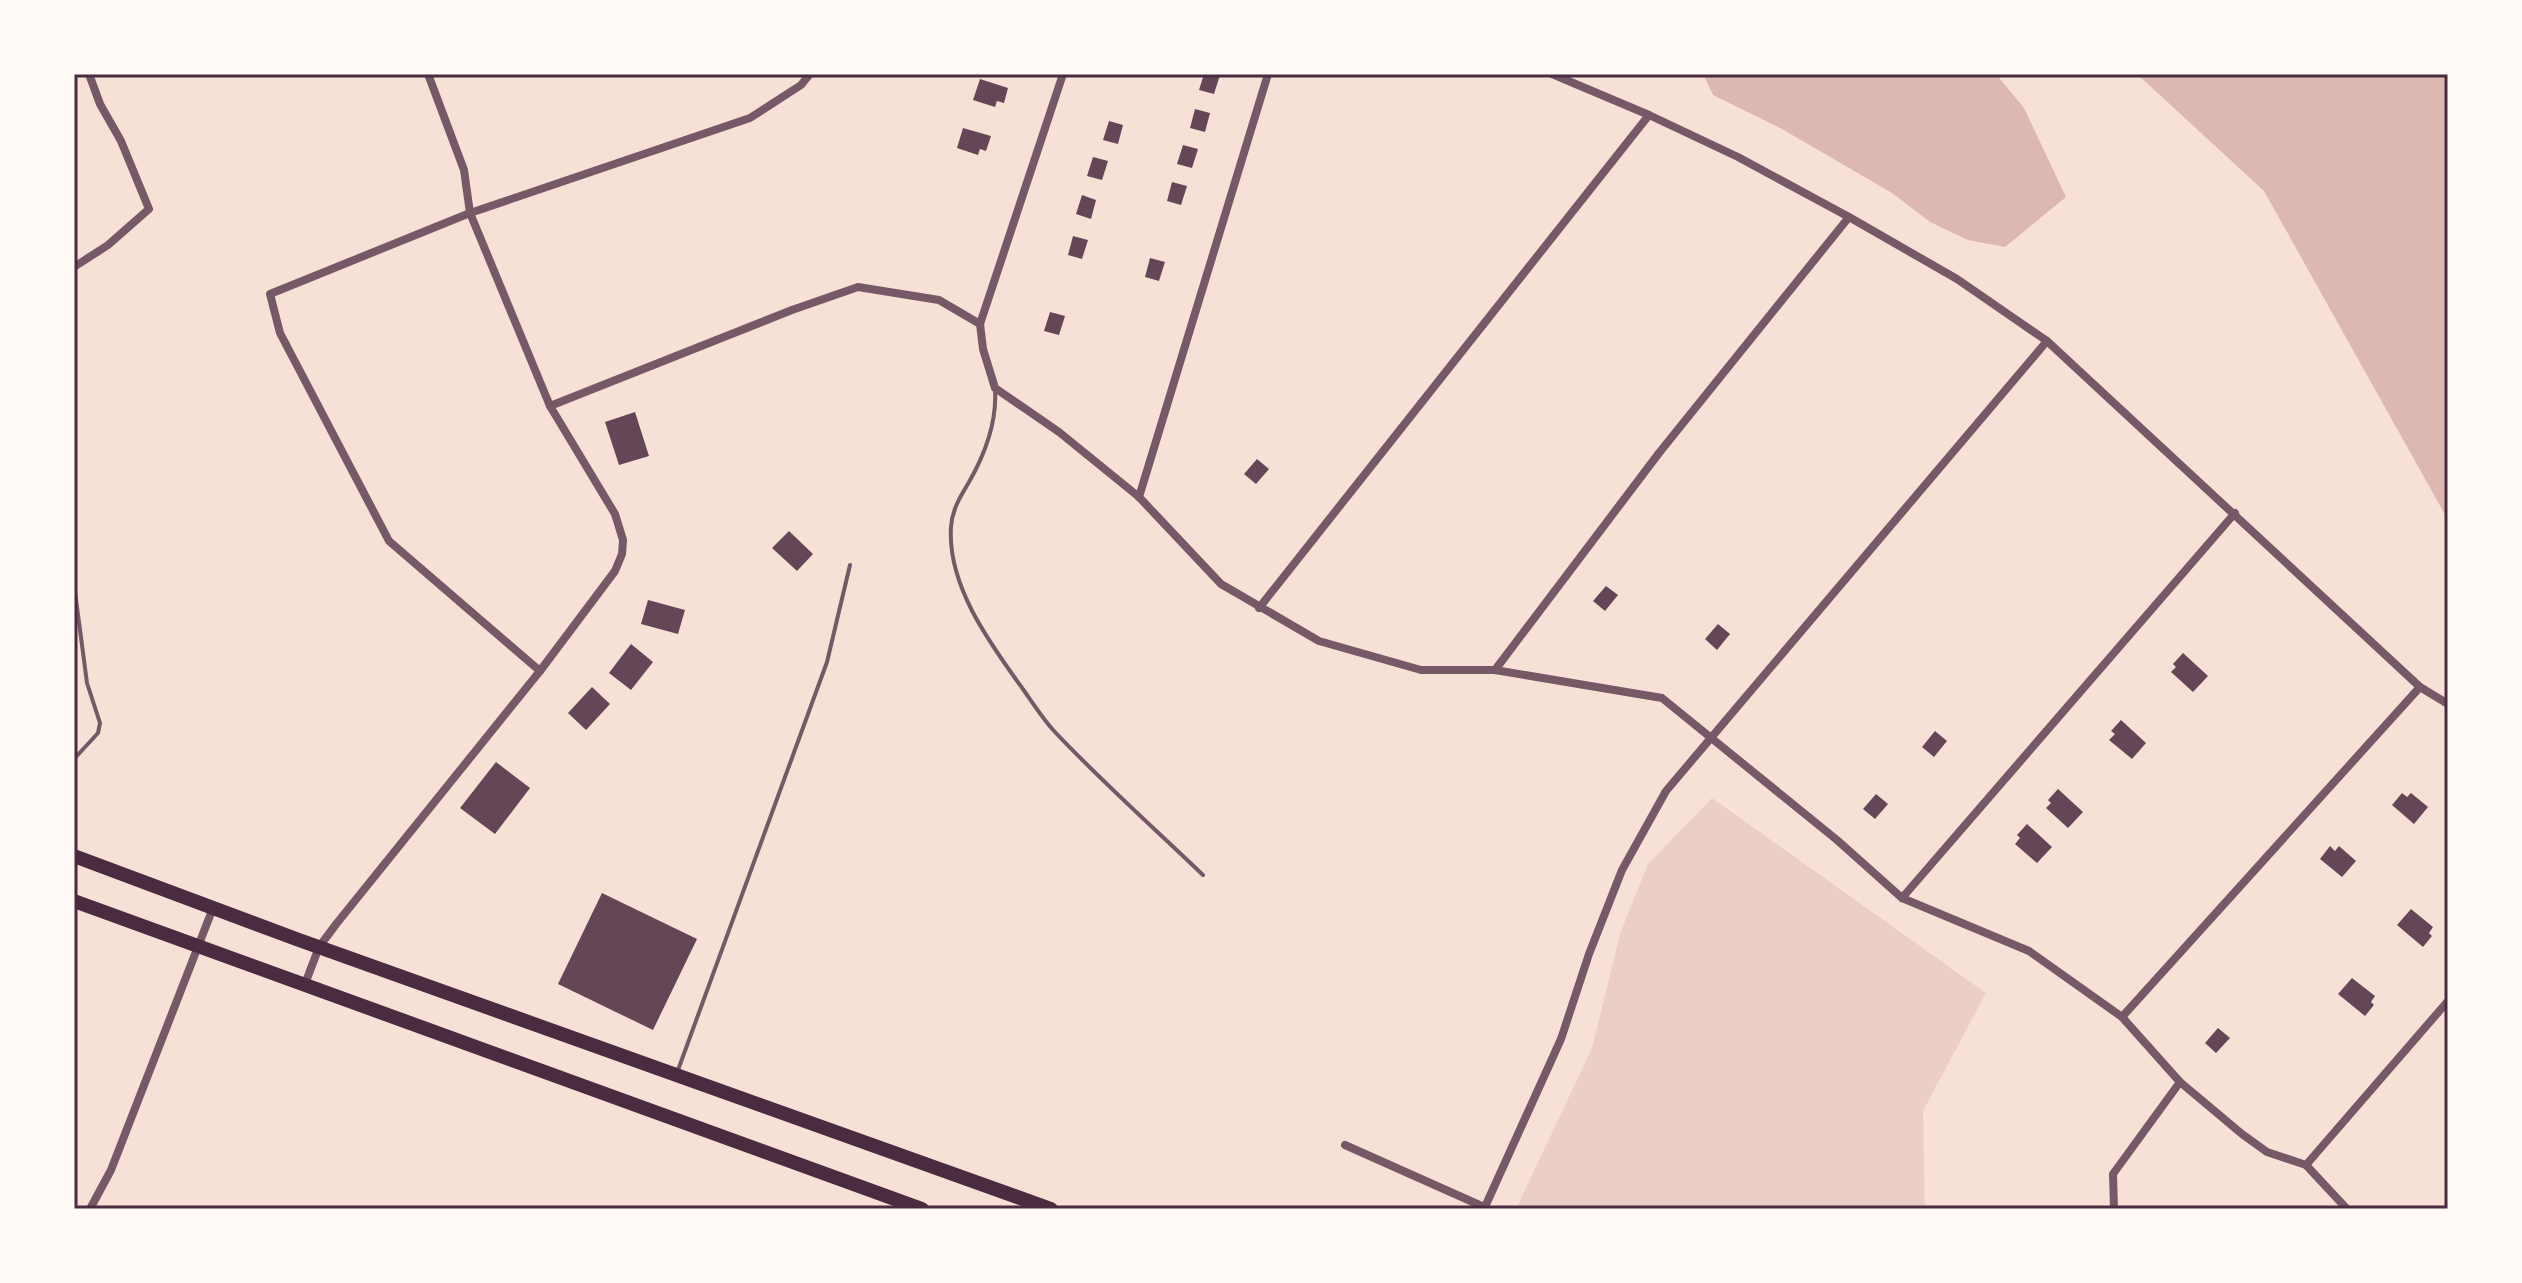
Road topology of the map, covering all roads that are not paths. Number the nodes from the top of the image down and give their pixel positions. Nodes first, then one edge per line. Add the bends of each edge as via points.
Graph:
1 (89, 74) edge
2 (428, 74) edge
3 (810, 74) edge
4 (1063, 74) edge
5 (1268, 74) edge
6 (1552, 74) edge
7 (1649, 115) junction
8 (470, 213) junction
9 (1849, 217) junction
10 (74, 267) edge
11 (980, 324) junction
12 (2047, 341) junction
13 (995, 388) junction
14 (550, 406) junction
15 (1139, 497) junction
16 (2235, 513) junction
17 (850, 565) dead end
18 (75, 592) edge
19 (1259, 608) junction
20 (1495, 670) junction
21 (540, 671) junction
22 (2420, 687) junction
23 (2448, 704) edge
24 (1711, 738) junction
25 (74, 759) edge
26 (74, 856) edge
27 (1203, 875) dead end
28 (1902, 898) junction
29 (74, 901) edge
30 (213, 908) junction
31 (198, 946) junction
32 (319, 947) junction
33 (305, 984) junction
34 (2448, 1001) edge
35 (2122, 1017) junction
36 (677, 1075) junction
37 (2180, 1082) junction
38 (1345, 1145) dead end
39 (2306, 1165) junction
40 (1020, 1204) edge
41 (1484, 1208) edge
42 (90, 1209) edge
43 (922, 1209) edge
44 (1051, 1209) edge
45 (2114, 1209) edge
46 (2347, 1209) edge

1 - 10 street via 149,209
2 - 8 street via 464,170
3 - 8 street via 750,118
4 - 11 street
5 - 15 street
6 - 7 street
7 - 9 street
7 - 19 street
8 - 14 street
8 - 21 street via 270,294 280,333 389,541
9 - 12 street via 1957,279
9 - 20 street via 1659,453
11 - 13 street
11 - 14 street via 939,300 858,287
12 - 16 street
12 - 24 street
13 - 15 street
13 - 27 lane via 996,411 985,450 951,525 951,553 961,584 1009,670 1052,729
14 - 21 street via 615,514 623,540 615,571
15 - 19 street via 1221,584
16 - 22 street
16 - 28 street
17 - 36 lane via 827,662
18 - 25 lane via 87,683 100,723 98,733
19 - 20 street via 1319,641 1421,670
20 - 24 street via 1662,698
21 - 32 street
22 - 23 street
22 - 35 street
24 - 28 street
24 - 41 street via 1666,791 1622,870 1561,1039
26 - 30 main road
28 - 35 street via 2029,951
29 - 31 main road
30 - 31 street
30 - 32 main road
31 - 33 main road
31 - 42 street via 111,1170
32 - 33 street
32 - 36 main road
33 - 43 main road
34 - 39 street
35 - 37 street
36 - 40 main road
37 - 39 street via 2267,1152
37 - 45 street via 2113,1174
38 - 41 street
39 - 46 street
40 - 44 main road

